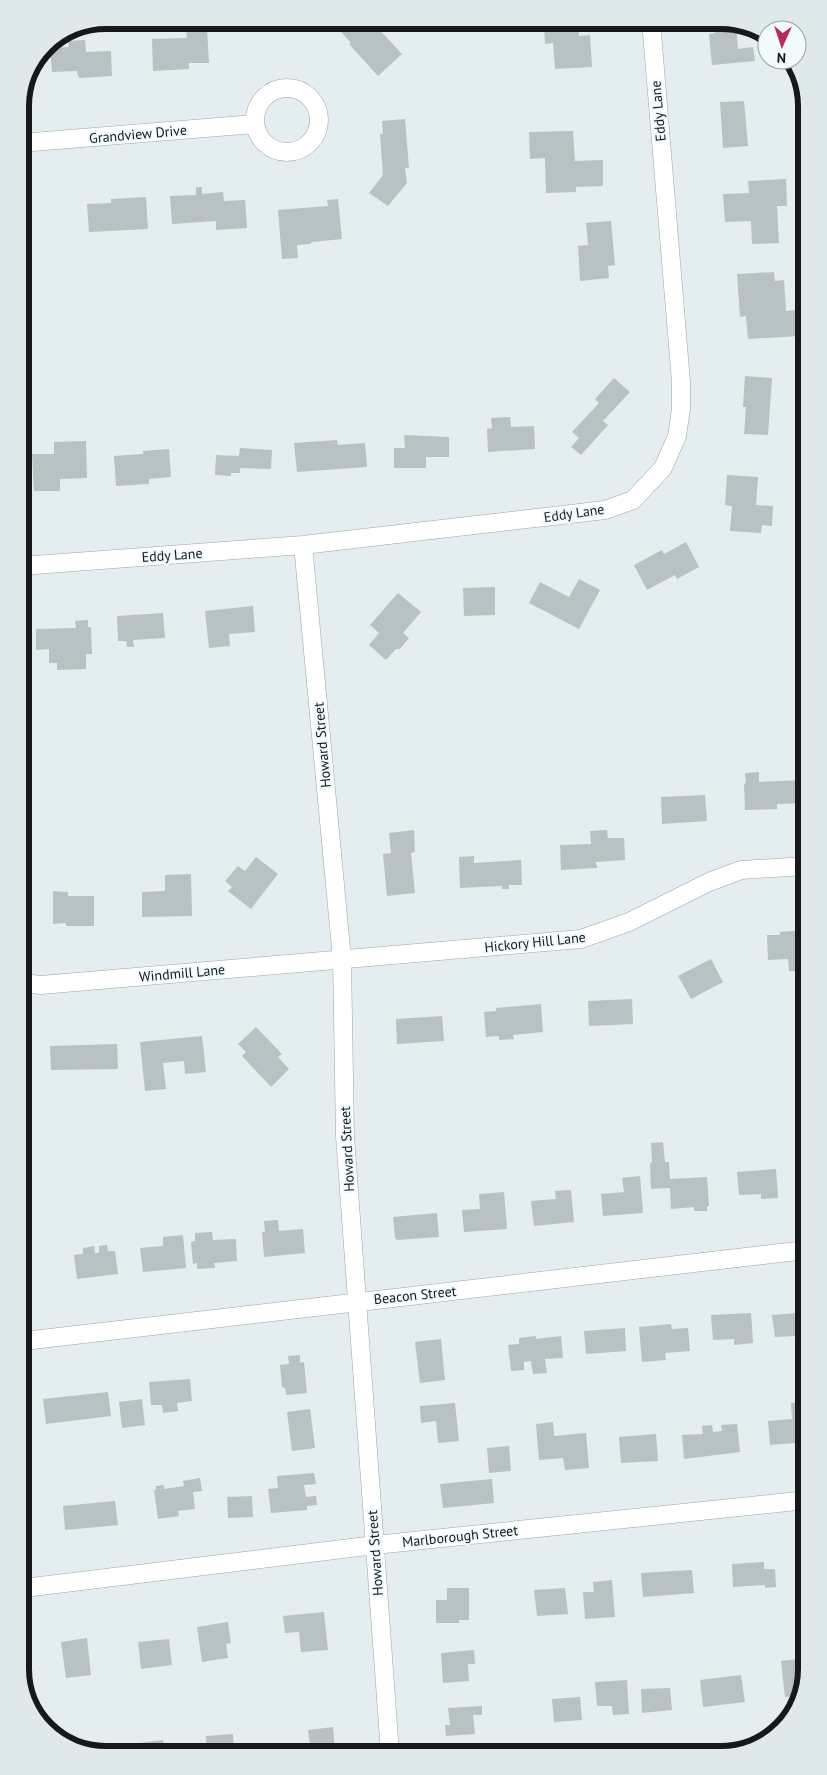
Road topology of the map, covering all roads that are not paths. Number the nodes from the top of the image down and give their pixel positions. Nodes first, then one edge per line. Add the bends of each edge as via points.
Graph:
1 (652, 29) edge
2 (255, 124) dead end
3 (29, 142) edge
4 (303, 545) junction
5 (29, 565) edge
6 (798, 866) edge
7 (342, 959) junction
8 (29, 984) edge
9 (798, 1251) edge
10 (357, 1301) junction
11 (29, 1340) edge
12 (798, 1501) edge
13 (375, 1545) junction
14 (29, 1587) edge
15 (389, 1746) edge

1 - 4 street, Eddy Lane via 681,391 677,436 662,468 634,500 605,510
2 - 3 street, Grandview Drive
4 - 5 street, Eddy Lane
4 - 7 street, Howard Street
6 - 7 street, Hickory Hill Lane via 741,870 708,882 629,922 581,940
7 - 8 street, Windmill Lane
7 - 10 street, Howard Street via 345,1136
9 - 10 street, Beacon Street
10 - 11 street, Beacon Street
10 - 13 street, Howard Street
12 - 13 street, Marlborough Street
13 - 14 street, Marlborough Street
13 - 15 street, Howard Street

